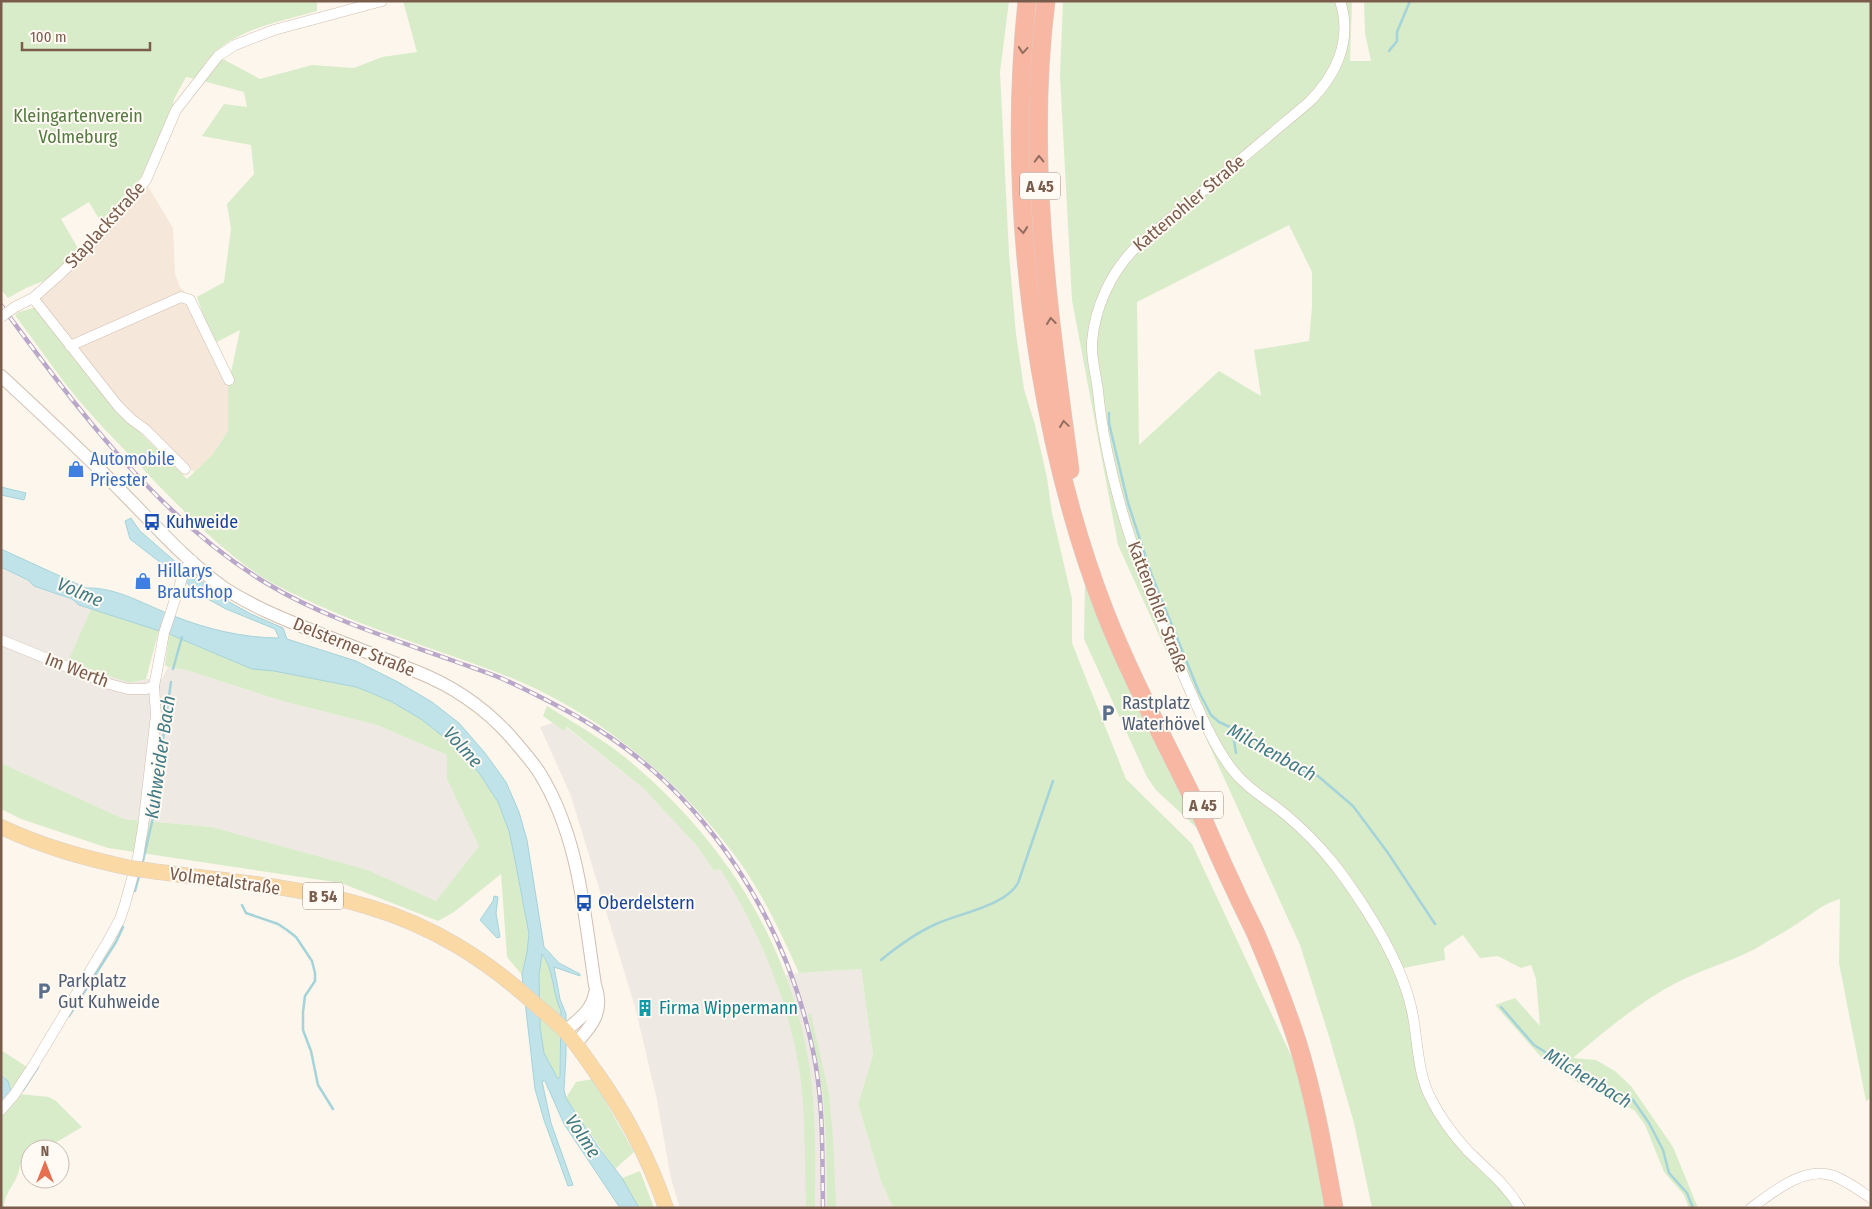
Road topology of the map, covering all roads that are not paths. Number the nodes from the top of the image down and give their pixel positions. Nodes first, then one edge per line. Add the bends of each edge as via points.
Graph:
1 (382, 1) edge
2 (1027, 1) edge
3 (1046, 1) edge
4 (1340, 1) edge
5 (33, 298) junction
6 (1, 317) edge
7 (70, 346) junction
8 (1049, 371) junction
9 (1, 376) edge
10 (229, 380) dead end
11 (1053, 404) junction
12 (185, 470) dead end
13 (188, 565) junction
14 (1, 640) edge
15 (154, 686) junction
16 (1, 827) edge
17 (595, 985) junction
18 (565, 1031) junction
19 (576, 1043) junction
20 (1, 1110) edge
21 (1871, 1198) edge
22 (666, 1208) edge
23 (1334, 1208) edge
24 (1344, 1208) edge
25 (1520, 1208) edge
26 (1751, 1208) edge

1 - 5 street, Staplackstraße via 274,30 235,45 218,56 176,110 146,180 98,237
2 -> 8 highway, A 45 via 1019,116 1021,200 1028,285
8 -> 3 highway, A 45 via 1038,117
4 - 25 street, Kattenohler Straße via 1343,42 1327,83 1308,103 1135,248 1116,272 1102,300 1093,337 1092,356 1100,412 1114,477 1145,580 1188,687 1224,758 1242,780 1324,850 1345,877 1395,962 1410,1003 1423,1079 1435,1107 1454,1135 1504,1185
5 - 6 street, Staplackstraße, bridge
5 - 7 street
7 - 10 street via 181,297 190,300
7 - 12 street via 118,406
8 - 11 highway, A 45
9 - 13 street, Delsterner Straße via 96,466
11 - 23 highway, A 45 via 1060,472 1105,612 1139,691 1255,931 1297,1042 1320,1130
24 -> 11 highway, A 45 via 1328,1129 1304,1042 1263,929 1147,689 1113,610 1083,527
13 - 15 street via 164,633
13 - 17 street, Delsterner Straße via 258,607 292,623 429,677 470,700 505,731 538,771 556,804 568,836 581,888
14 - 15 street, Im Werth via 109,684 128,689
15 - 20 street via 156,715 143,827 120,919 33,1066
16 - 18 main road, Volmetalstraße / B 54, bridge via 32,842 87,859 311,893 389,914 428,930 488,964
17 - 18 street, Delsterner Straße via 592,1005
17 - 19 street, Delsterner Straße via 599,1002 596,1017
18 - 19 main road, B 54
19 - 22 main road, B 54 via 632,1127
21 - 26 street via 1835,1176 1820,1173 1795,1180

